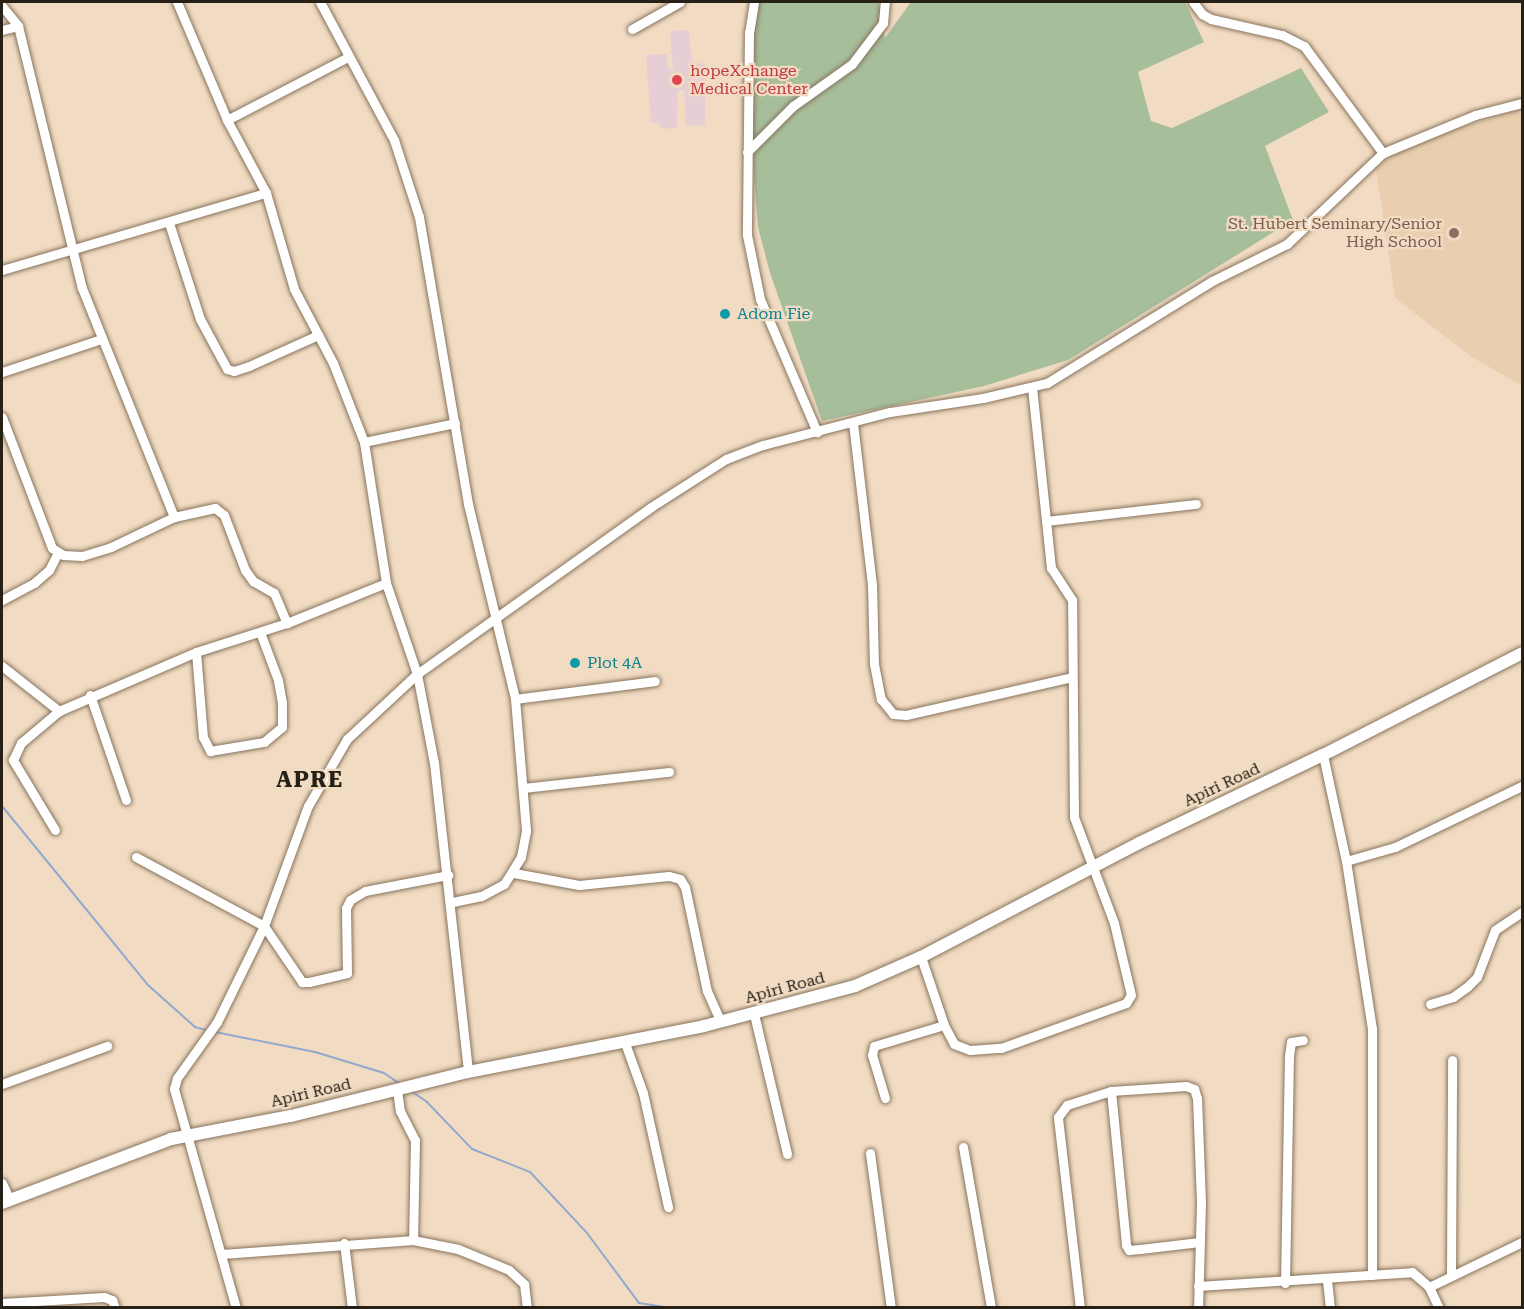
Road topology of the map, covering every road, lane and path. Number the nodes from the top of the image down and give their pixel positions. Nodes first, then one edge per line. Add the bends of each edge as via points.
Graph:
1 (177, 2) edge
2 (321, 2) edge
3 (680, 2) edge
4 (754, 2) edge
5 (885, 2) edge
6 (1193, 2) edge
7 (2, 6) edge
8 (18, 26) junction
9 (632, 29) dead end
10 (2, 30) edge
11 (348, 57) junction
12 (1522, 104) edge
13 (227, 120) junction
14 (747, 152) junction
15 (1383, 153) junction
16 (266, 193) junction
17 (169, 223) junction
18 (73, 250) junction
19 (2, 270) edge
20 (318, 335) junction
21 (101, 339) junction
22 (3, 372) edge
23 (2, 382) edge
24 (1032, 387) junction
25 (2, 417) edge
26 (455, 423) junction
27 (853, 423) junction
28 (817, 432) junction
29 (364, 442) junction
30 (1196, 504) dead end
31 (174, 517) junction
32 (1046, 521) junction
33 (58, 552) junction
34 (386, 583) junction
35 (2, 600) edge
36 (493, 620) junction
37 (287, 623) junction
38 (260, 632) junction
39 (196, 652) junction
40 (1522, 653) edge
41 (2, 666) edge
42 (417, 674) junction
43 (1072, 676) junction
44 (656, 681) dead end
45 (90, 695) junction
46 (515, 699) junction
47 (59, 711) junction
48 (1323, 755) junction
49 (669, 772) dead end
50 (1522, 786) edge
51 (523, 788) junction
52 (126, 800) dead end
53 (55, 830) dead end
54 (136, 857) dead end
55 (1346, 861) junction
56 (1093, 868) junction
57 (514, 873) junction
58 (448, 875) junction
59 (452, 902) junction
60 (1522, 912) edge
61 (264, 926) junction
62 (921, 957) junction
63 (1430, 1004) dead end
64 (754, 1014) junction
65 (721, 1022) junction
66 (944, 1024) junction
67 (1303, 1040) dead end
68 (625, 1042) junction
69 (107, 1046) dead end
70 (1452, 1060) dead end
71 (468, 1072) junction
72 (2, 1084) edge
73 (397, 1089) junction
74 (1111, 1091) junction
75 (885, 1098) dead end
76 (188, 1135) junction
77 (963, 1147) dead end
78 (870, 1153) dead end
79 (787, 1154) dead end
80 (2, 1184) edge
81 (6, 1201) edge
82 (668, 1207) dead end
83 (413, 1240) junction
84 (1200, 1242) junction
85 (1522, 1242) edge
86 (344, 1243) junction
87 (222, 1254) junction
88 (1372, 1275) junction
89 (1450, 1276) junction
90 (1327, 1280) junction
91 (1285, 1283) junction
92 (1198, 1286) junction
93 (1429, 1287) junction
94 (2, 1303) edge
95 (116, 1308) edge
96 (236, 1308) edge
97 (352, 1308) edge
98 (527, 1308) edge
99 (891, 1308) edge
100 (991, 1308) edge
101 (1080, 1308) edge
102 (1198, 1308) edge
103 (1330, 1308) edge
104 (1439, 1308) edge

1 - 13 street
2 - 11 street
3 - 9 street
4 - 14 street via 749,32
5 - 14 street via 883,24 852,64 793,106
6 - 15 street via 1211,19 1282,35 1304,46
7 - 8 street
8 - 10 street
8 - 18 street
11 - 13 street
11 - 26 street via 394,140 416,205
12 - 15 street via 1475,115
13 - 16 street
14 - 28 street via 747,236 754,276 769,326
15 - 24 street via 1287,244 1212,281 1076,368
16 - 17 street
16 - 20 street via 294,288
17 - 18 street
17 - 20 street via 200,319 226,369 234,371 249,366
18 - 19 street
18 - 21 street
20 - 29 street
21 - 22 street
21 - 31 street
22 - 23 street
24 - 27 street via 890,412
24 - 32 street
25 - 33 street via 52,548
26 - 29 street
26 - 36 street
27 - 28 street
27 - 43 street via 872,584 874,664 881,699 893,714 906,715
28 - 36 street via 763,445 716,465
29 - 34 street
30 - 32 street
31 - 33 street via 111,547 82,556
31 - 37 street via 215,508 224,515 245,570 253,581 274,593
32 - 43 street via 1051,568 1072,600
33 - 35 street via 49,570 34,583
34 - 37 street
34 - 42 street
36 - 42 street
36 - 46 street
37 - 38 street
38 - 39 street
38 - 39 street via 282,703 282,727 264,741 210,751 203,737
39 - 45 street
40 - 48 street, Apiri Road
41 - 47 street
42 - 58 street
42 - 61 street via 347,739 326,771 308,807
43 - 56 street via 1074,817
44 - 46 street
45 - 47 street
45 - 52 street
46 - 51 street
47 - 53 street via 21,743 13,760
48 - 55 street
48 - 56 street, Apiri Road
49 - 51 street
50 - 55 street via 1395,848
51 - 57 street via 526,831
54 - 61 street
55 - 88 street via 1372,1029
56 - 62 street, Apiri Road
56 - 66 street via 1114,923 1131,986 1126,1003 1001,1048 958,1047
57 - 59 street via 481,896
57 - 65 street via 579,885 669,876 680,879 685,886 707,991
58 - 59 street
58 - 61 street via 365,891 350,900 346,908 350,967 347,973 302,982
59 - 71 street
60 - 63 street via 1495,930 1477,977 1453,997
61 - 76 street via 217,1022 177,1078 176,1102
62 - 64 street, Apiri Road via 855,986
62 - 66 street
64 - 65 street, Apiri Road
64 - 79 street
65 - 68 street, Apiri Road
66 - 75 street via 874,1046 872,1055
67 - 91 street via 1292,1042 1288,1056
68 - 71 street, Apiri Road
68 - 82 street via 643,1092
69 - 72 street
70 - 89 street
71 - 73 street, Apiri Road
73 - 76 street, Apiri Road via 291,1116
73 - 83 street via 400,1111 415,1140
74 - 84 street via 1126,1245 1130,1250
74 - 84 street via 1186,1086 1194,1089
74 - 101 street via 1067,1105 1058,1117
76 - 81 street, Apiri Road
76 - 87 street
77 - 100 street
78 - 99 street
80 - 81 street
83 - 86 street
83 - 98 street via 458,1249 508,1270 524,1284
84 - 92 street
85 - 89 street
86 - 87 street
86 - 97 street
87 - 96 street
88 - 90 street
88 - 93 street via 1412,1272
89 - 93 street
90 - 91 street
90 - 103 street
91 - 92 street
92 - 102 street
93 - 104 street
94 - 95 street via 104,1297

